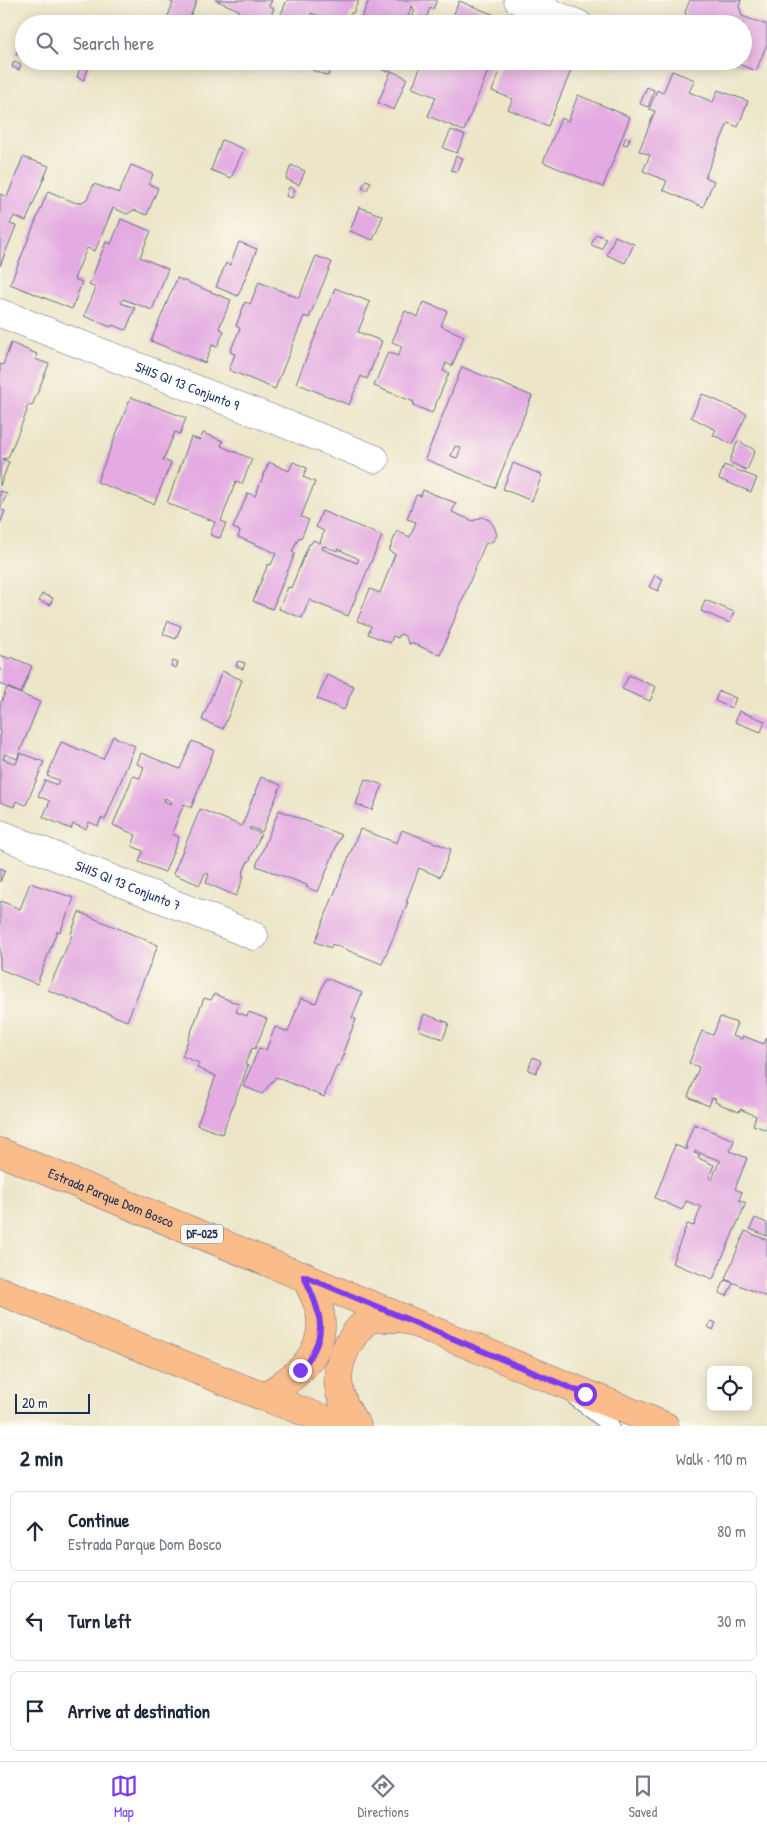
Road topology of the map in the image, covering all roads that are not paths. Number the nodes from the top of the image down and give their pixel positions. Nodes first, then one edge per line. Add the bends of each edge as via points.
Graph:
1 (518, 0) edge
2 (556, 15) edge
3 (0, 313) edge
4 (375, 459) dead end
5 (0, 834) edge
6 (254, 936) dead end
7 (0, 1152) edge
8 (304, 1276) junction
9 (0, 1291) edge
10 (403, 1318) junction
11 (554, 1381) junction
12 (264, 1397) junction
13 (343, 1426) edge
14 (357, 1426) edge
15 (611, 1426) edge
16 (665, 1426) edge

1 - 2 street
3 - 4 street, SHIS QI 13 Conjunto 9
5 - 6 street, SHIS QI 13 Conjunto 7
7 - 8 main road, Estrada Parque Dom Bosco / DF-025
8 - 10 main road, Estrada Parque Dom Bosco / DF-025
8 - 12 main road via 319,1308 321,1330 316,1348 293,1378
9 - 12 main road
10 - 11 main road, Estrada Parque Dom Bosco / DF-025
10 - 14 main road via 370,1319 346,1347 337,1374 340,1395
11 - 15 lane
11 - 16 main road, Estrada Parque Dom Bosco / DF-025
12 - 13 main road

